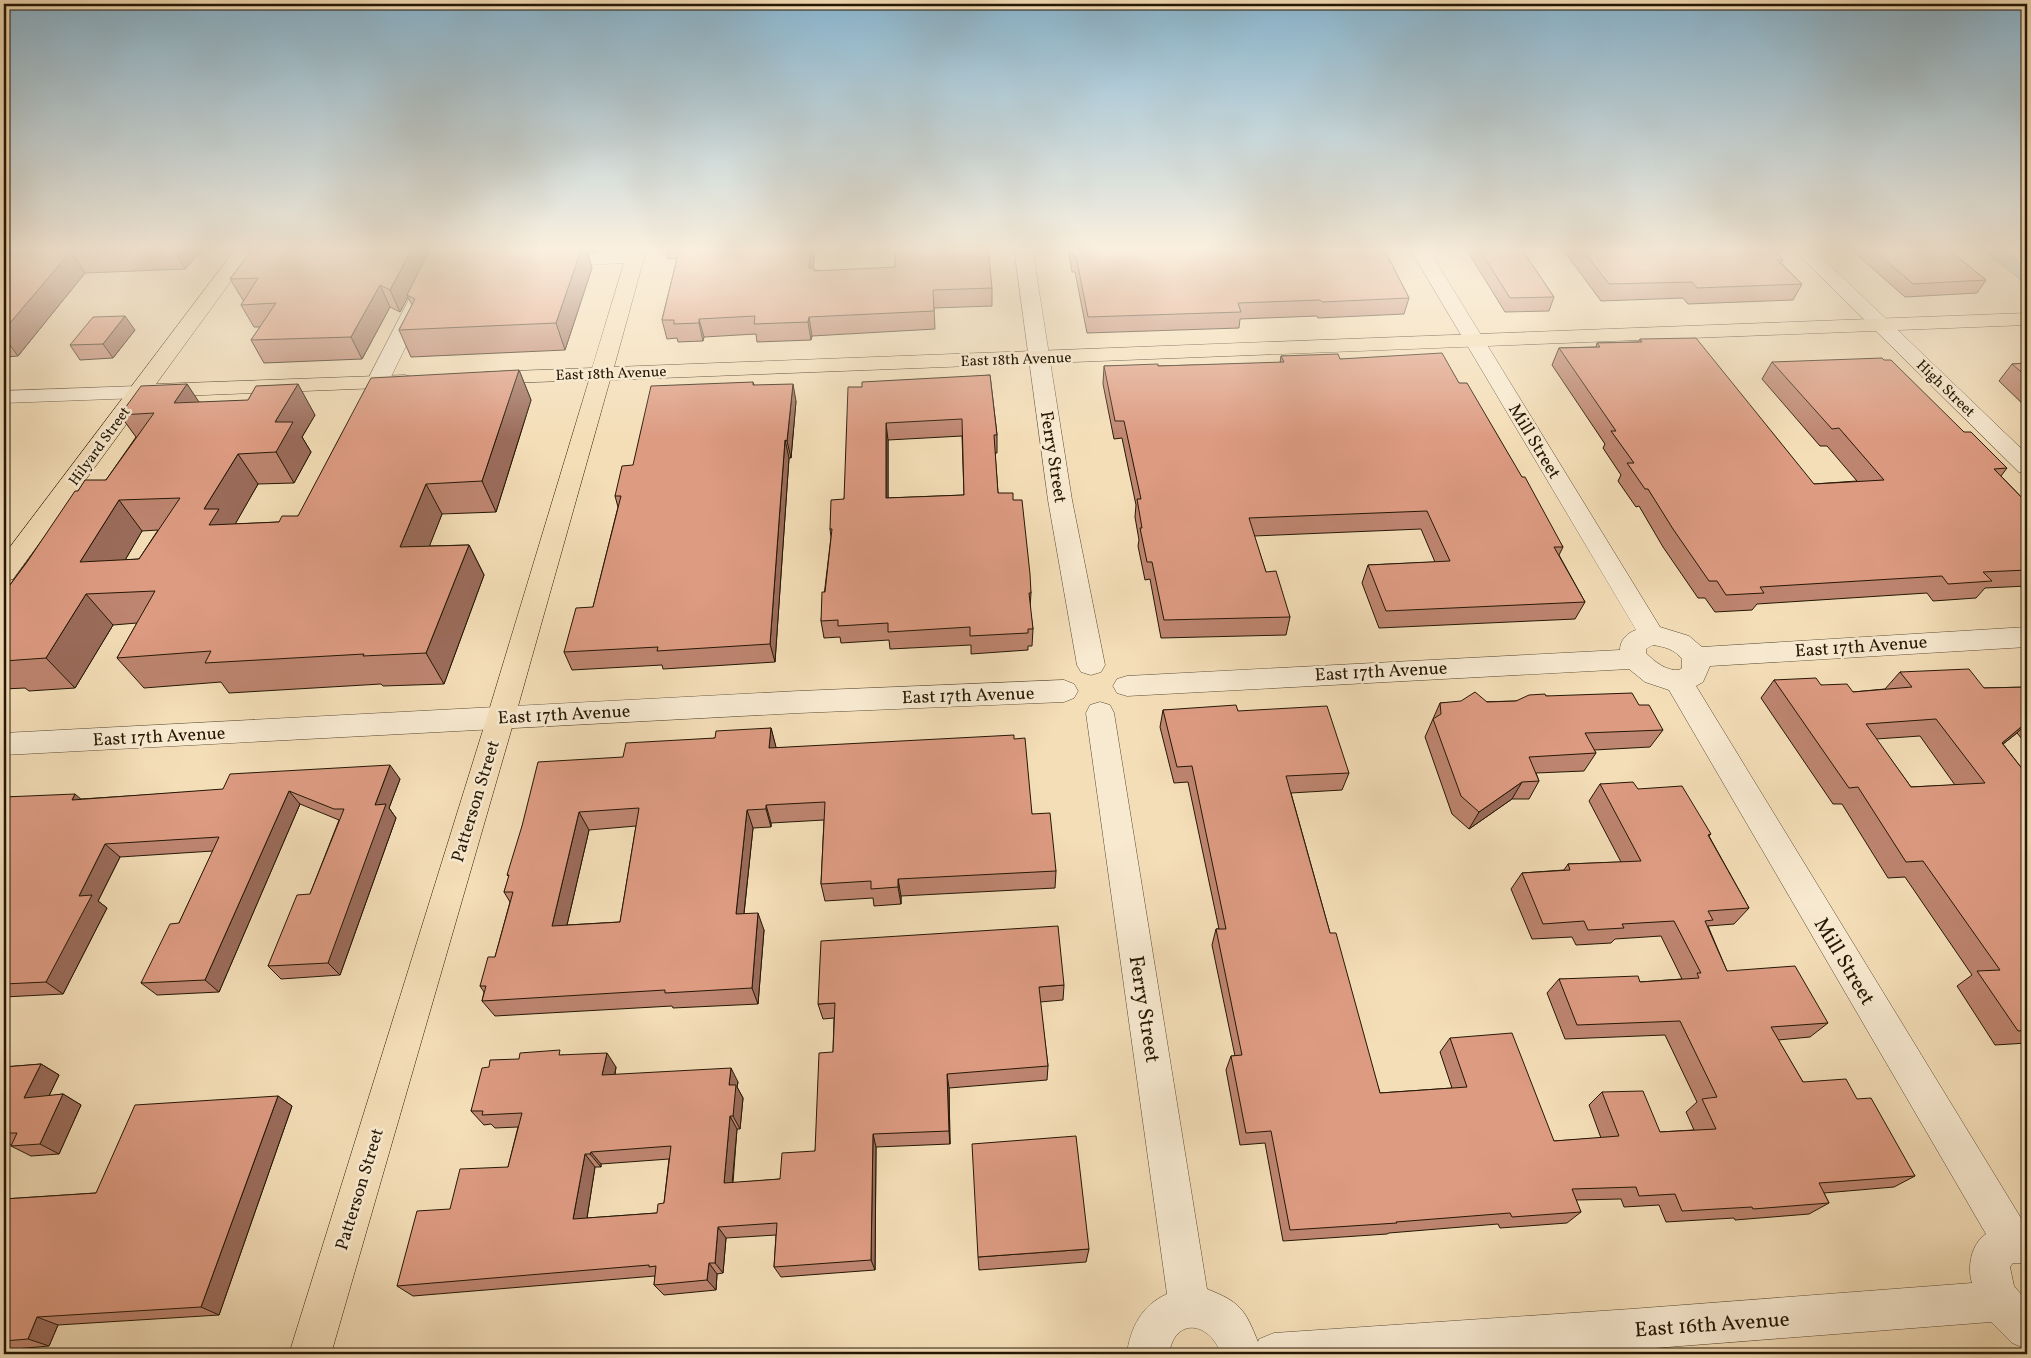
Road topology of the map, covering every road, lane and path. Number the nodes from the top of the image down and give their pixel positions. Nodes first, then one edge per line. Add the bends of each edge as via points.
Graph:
1 (200, 310) edge
2 (418, 310) edge
3 (619, 310) edge
4 (1032, 310) edge
5 (1455, 310) edge
6 (1865, 310) edge
7 (2027, 319) edge
8 (1880, 325) junction
9 (1473, 340) junction
10 (1039, 358) junction
11 (601, 373) junction
12 (464, 379) edge
13 (425, 381) edge
14 (376, 382) junction
15 (139, 392) junction
16 (4, 397) edge
17 (2027, 467) edge
18 (4, 573) edge
19 (1652, 635) junction
20 (2027, 637) edge
21 (1635, 659) junction
22 (1091, 665) junction
23 (1686, 669) junction
24 (1126, 686) junction
25 (1064, 691) junction
26 (1100, 712) junction
27 (501, 718) junction
28 (4, 744) edge
29 (2020, 1242) edge
30 (1189, 1306) junction
31 (2014, 1314) edge
32 (310, 1354) edge
33 (1148, 1354) edge
34 (1242, 1354) edge
35 (1274, 1354) edge

1 - 15 main road, Hilyard Street
2 - 14 street
3 - 11 main road, Patterson Street
4 - 10 street, Ferry Street
5 - 9 street, Mill Street
6 - 8 street, High Street
7 - 8 main road, East 18th Avenue
8 - 9 main road, East 18th Avenue
8 - 17 street, High Street
9 - 10 main road, East 18th Avenue
9 - 19 street, Mill Street
10 - 11 main road, East 18th Avenue
10 - 22 street, Ferry Street via 1060,500
11 - 12 main road, East 18th Avenue
11 - 27 main road, Patterson Street
13 - 14 main road
14 - 15 main road
15 - 16 street
15 - 18 main road, Hilyard Street
19 - 21 street via 1635,642 1632,650
19 - 23 street via 1677,641 1688,648
20 - 23 street, East 17th Avenue
21 - 23 street via 1652,674 1665,679
21 - 24 street, East 17th Avenue
22 - 24 street via 1114,670 1123,677
22 - 25 street via 1070,674
23 - 29 street, Mill Street
24 - 26 street via 1121,704
25 - 26 street via 1076,707 1087,712
25 - 27 street, East 17th Avenue
26 - 30 street, Ferry Street
27 - 28 street, East 17th Avenue
27 - 32 main road, Patterson Street
29 - 31 street via 2002,1245 1990,1261 1994,1287
30 - 33 street via 1174,1310 1161,1319 1153,1332
30 - 34 street via 1217,1314 1238,1340
31 - 35 street, East 16th Avenue via 1631,1330

